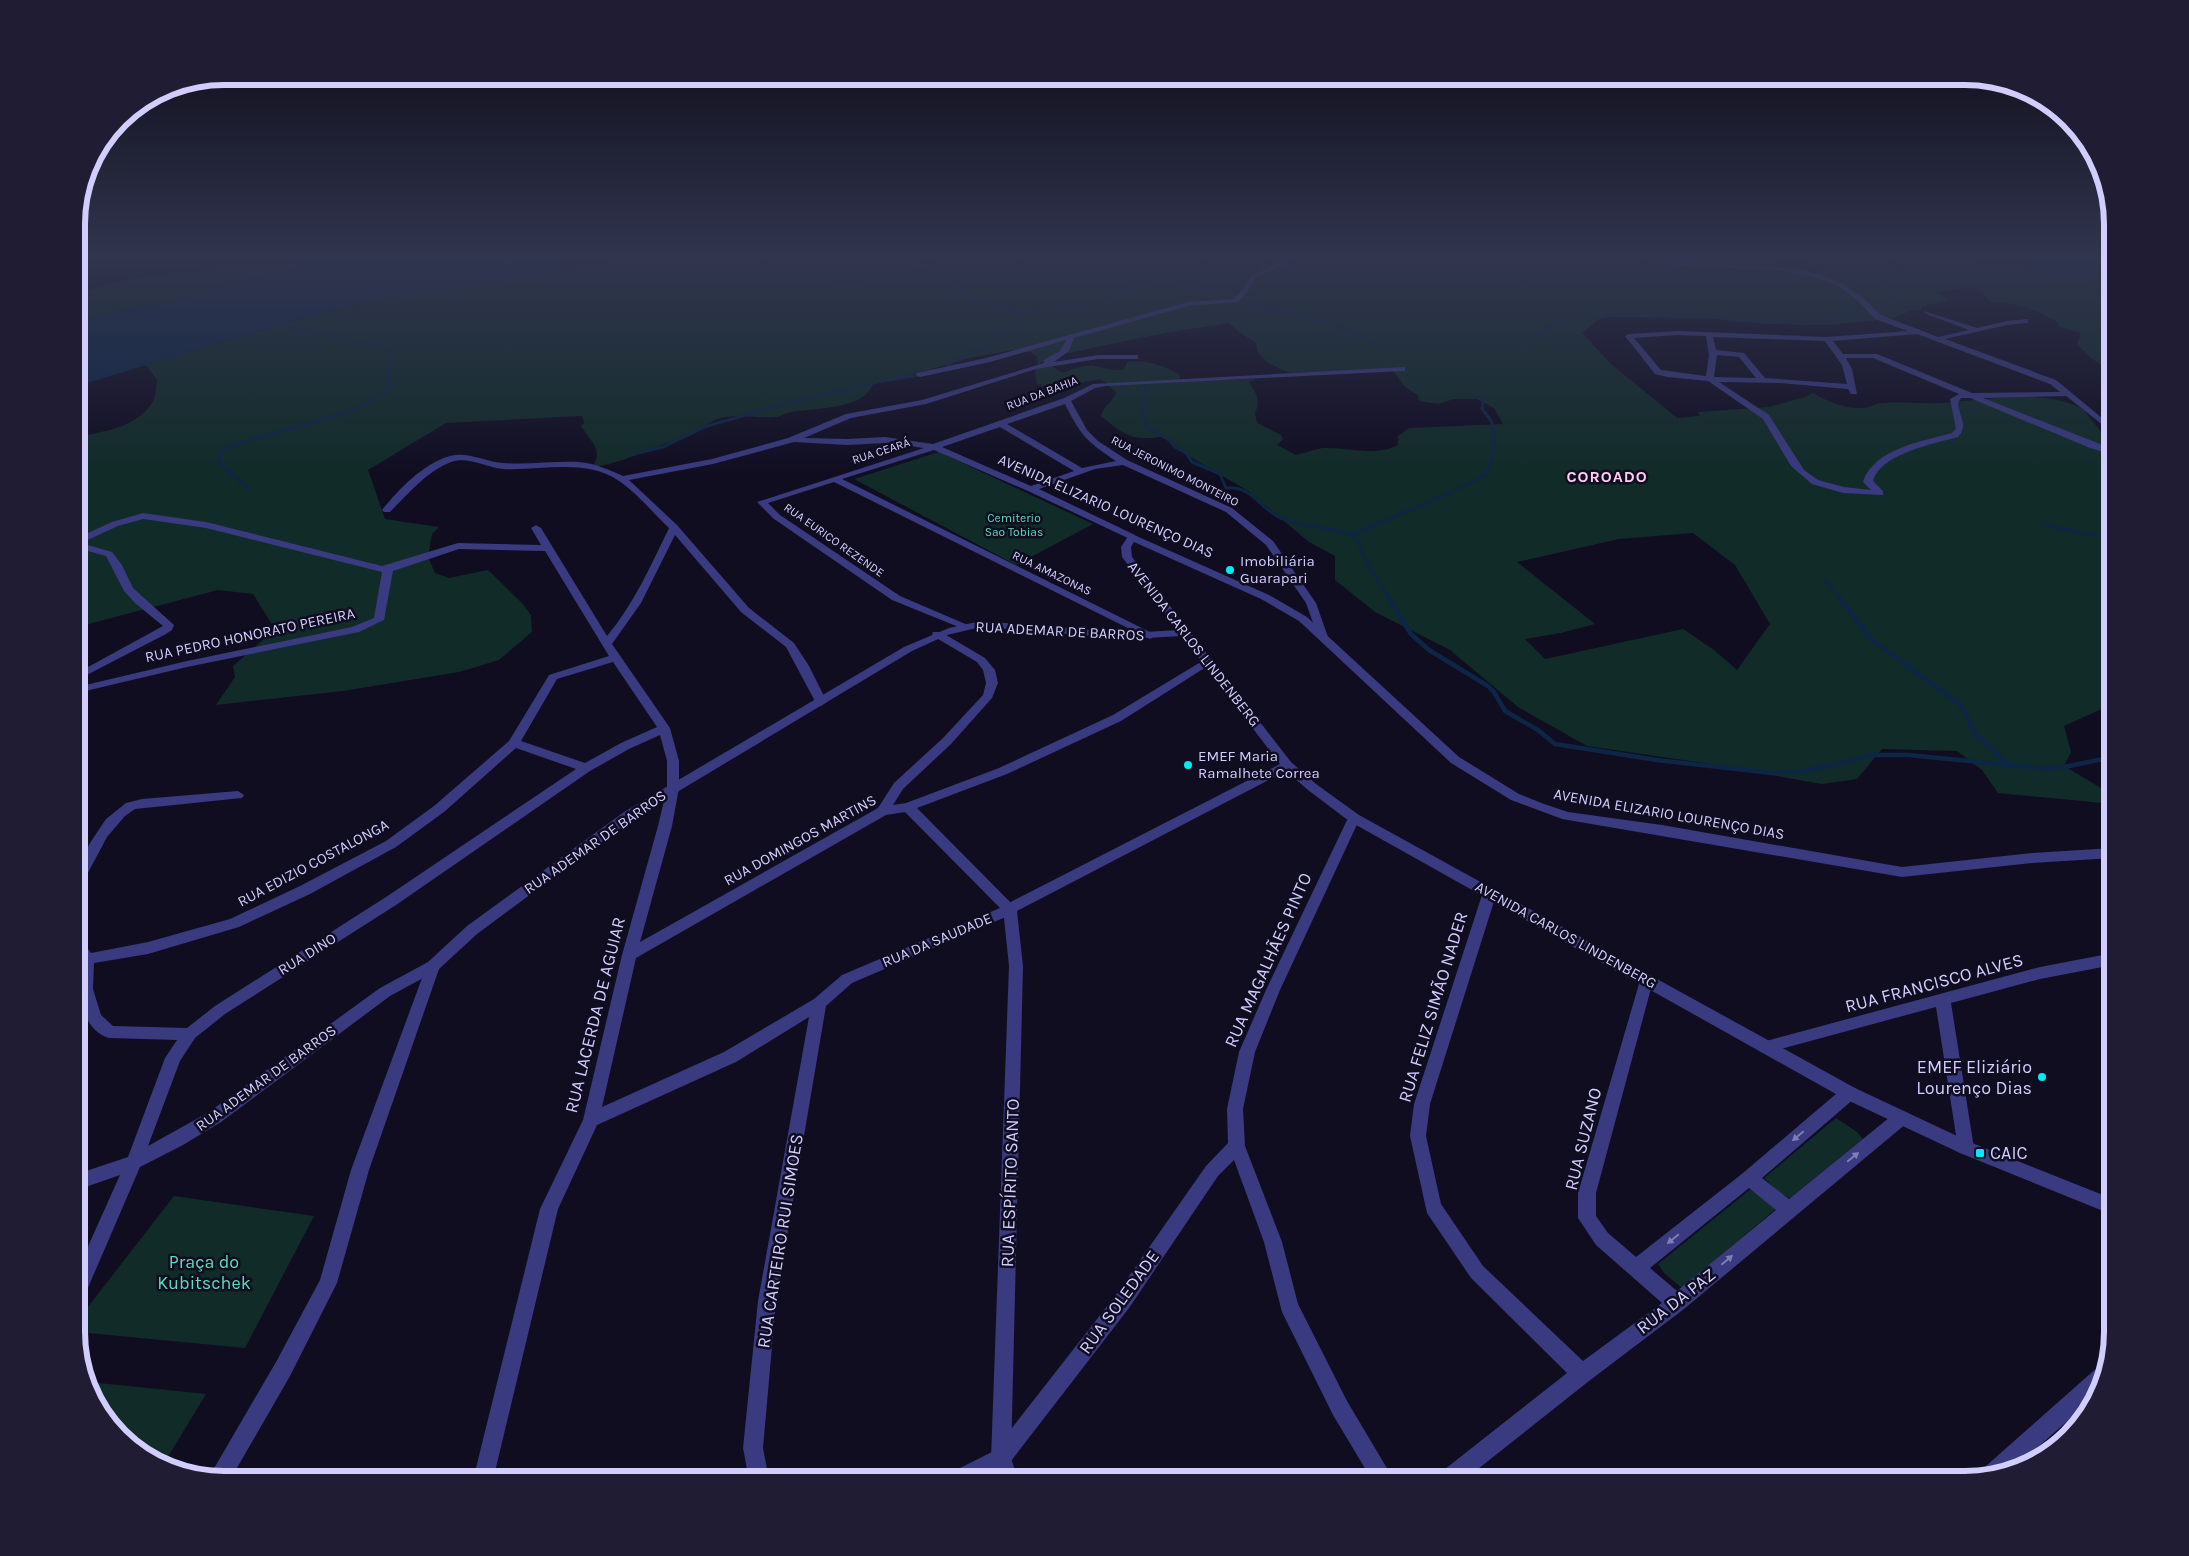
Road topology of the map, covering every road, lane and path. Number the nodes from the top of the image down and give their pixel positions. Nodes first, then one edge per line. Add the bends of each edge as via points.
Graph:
1 (1090, 331) edge
2 (1914, 331) edge
3 (1974, 331) edge
4 (1917, 332) junction
5 (1709, 334) junction
6 (1070, 336) junction
7 (1938, 338) junction
8 (1827, 339) junction
9 (1712, 352) junction
10 (1842, 356) junction
11 (1135, 357) dead end
12 (1035, 368) junction
13 (1402, 369) dead end
14 (920, 375) dead end
15 (1710, 379) junction
16 (1762, 380) junction
17 (2068, 394) junction
18 (1974, 397) junction
19 (1067, 400) junction
20 (1000, 423) junction
21 (2104, 424) edge
22 (791, 440) junction
23 (934, 447) junction
24 (2104, 449) edge
25 (1124, 462) junction
26 (1081, 471) junction
27 (622, 479) junction
28 (835, 479) junction
29 (1031, 489) junction
30 (387, 510) dead end
31 (674, 527) junction
32 (536, 528) dead end
33 (1132, 536) junction
34 (85, 538) edge
35 (85, 548) edge
36 (548, 548) junction
37 (388, 569) junction
38 (965, 626) junction
39 (1187, 633) junction
40 (937, 634) junction
41 (1150, 636) junction
42 (1323, 637) junction
43 (606, 644) junction
44 (616, 657) junction
45 (1208, 662) junction
46 (85, 672) edge
47 (85, 688) edge
48 (821, 702) junction
49 (664, 728) junction
50 (514, 743) junction
51 (1288, 765) junction
52 (586, 768) junction
53 (673, 788) junction
54 (238, 795) dead end
55 (908, 807) junction
56 (883, 811) junction
57 (1354, 818) junction
58 (2104, 853) edge
59 (85, 863) edge
60 (1490, 892) junction
61 (1010, 909) junction
62 (629, 955) junction
63 (85, 959) edge
64 (2104, 961) edge
65 (434, 966) junction
66 (1646, 981) junction
67 (85, 982) edge
68 (1943, 1001) junction
69 (819, 1003) junction
70 (190, 1034) junction
71 (1766, 1047) junction
72 (1849, 1093) junction
73 (1901, 1118) junction
74 (591, 1120) junction
75 (1237, 1146) junction
76 (1966, 1148) junction
77 (134, 1162) junction
78 (1749, 1178) junction
79 (85, 1179) edge
80 (2104, 1203) edge
81 (1788, 1209) junction
82 (1636, 1269) junction
83 (85, 1273) edge
84 (1677, 1303) junction
85 (1582, 1374) junction
86 (2093, 1384) edge
87 (1001, 1458) junction
88 (2001, 1466) edge
89 (224, 1471) edge
90 (485, 1471) edge
91 (757, 1471) edge
92 (974, 1471) edge
93 (1005, 1471) edge
94 (1378, 1471) edge
95 (1458, 1471) edge

1 - 6 street
2 - 4 street
3 - 7 street
4 - 7 street
4 - 8 street
5 - 8 street
5 - 9 street
5 - 15 street via 1629,336 1658,372
6 - 12 street via 1067,349
6 - 14 street
7 - 17 street via 2053,382
8 - 10 street
9 - 15 street
9 - 16 street via 1741,355
10 - 16 street via 1852,390
10 - 18 street via 1874,356
11 - 12 street via 1098,357
12 - 22 street via 924,402 849,416
13 - 19 street, RUA DA BAHIA via 1106,384 1093,386
15 - 16 street
15 - 18 street via 1766,417 1801,472 1832,488 1860,492 1880,493 1868,482 1868,476 1894,455 1955,435 1960,429 1960,421 1954,399
17 - 18 street
17 - 21 street
18 - 24 street
19 - 20 street, RUA DA BAHIA
19 - 25 street, RUA JERONIMO MONTEIRO via 1083,431
20 - 23 street, RUA DA BAHIA
20 - 26 street
22 - 23 street, AVENIDA ELIZARIO LOURENÇO DIAS via 885,440
22 - 27 street via 713,461
23 - 28 street, RUA CEARÁ
23 - 29 street, AVENIDA ELIZARIO LOURENÇO DIAS
25 - 26 street
25 - 42 street, RUA JERONIMO MONTEIRO via 1229,510 1270,543 1311,603
26 - 29 street
27 - 30 street via 581,465 502,466 454,458 420,477
27 - 31 street
28 - 38 street, RUA EURICO REZENDE via 762,502 777,517 896,598
28 - 41 street, RUA AMAZONAS
29 - 33 street, AVENIDA ELIZARIO LOURENÇO DIAS
31 - 43 street via 649,582
31 - 48 street via 745,610 790,645
32 - 36 street, RUA LACERDA DE AGUIAR
33 - 39 street, AVENIDA CARLOS LINDENBERG via 1126,547 1127,557
33 - 42 street, AVENIDA ELIZARIO LOURENÇO DIAS via 1266,597 1303,619
34 - 37 street via 115,524 144,516 206,525 368,567
35 - 46 street via 109,554 128,589 169,624 162,632
36 - 37 street via 458,546
36 - 43 street, RUA LACERDA DE AGUIAR
37 - 47 street, RUA PEDRO HONORATO PEREIRA via 379,620 355,630
38 - 40 street, RUA ADEMAR DE BARROS
38 - 41 street, RUA ADEMAR DE BARROS via 995,624
39 - 41 street, RUA ADEMAR DE BARROS
39 - 45 street, AVENIDA CARLOS LINDENBERG
40 - 48 street, RUA ADEMAR DE BARROS via 908,648
40 - 56 street via 981,660 989,670 992,682 988,696 947,741 898,786
42 - 58 street, AVENIDA ELIZARIO LOURENÇO DIAS via 1455,760 1515,797 1568,816 1902,872
43 - 44 street, RUA LACERDA DE AGUIAR
44 - 49 street, RUA LACERDA DE AGUIAR
44 - 50 street, RUA EDIZIO COSTALONGA via 553,677
45 - 51 street, AVENIDA CARLOS LINDENBERG
45 - 55 street, RUA DOMINGOS MARTINS via 1117,718 1003,771
48 - 53 street, RUA ADEMAR DE BARROS
49 - 52 street, RUA DINO
49 - 53 street, RUA LACERDA DE AGUIAR via 673,761
50 - 52 street
50 - 63 street, RUA EDIZIO COSTALONGA via 439,809 391,844 305,890 234,923 148,948
51 - 57 street, AVENIDA CARLOS LINDENBERG
51 - 61 street, RUA DA SAUDADE
52 - 70 street, RUA DINO via 391,901 220,1010
53 - 62 street, RUA LACERDA DE AGUIAR
53 - 65 street, RUA ADEMAR DE BARROS via 629,815 472,930
54 - 59 street via 128,806 110,824
55 - 56 street, RUA DOMINGOS MARTINS
55 - 61 street
56 - 62 street, RUA DOMINGOS MARTINS
57 - 60 street, AVENIDA CARLOS LINDENBERG
57 - 75 street, RUA MAGALHÃES PINTO via 1247,1052 1235,1110
60 - 66 street, AVENIDA CARLOS LINDENBERG
60 - 85 street, RUA FELIZ SIMÃO NADER via 1422,1104 1418,1136 1421,1155 1433,1207 1477,1272
61 - 69 street, RUA DA SAUDADE via 847,979
61 - 87 street, RUA ESPÍRITO SANTO via 1016,966
62 - 74 street, RUA LACERDA DE AGUIAR
64 - 68 street, RUA FRANCISCO ALVES via 2040,974
65 - 77 street, RUA ADEMAR DE BARROS via 386,992 215,1117
65 - 89 street via 360,1170 328,1283
66 - 71 street, AVENIDA CARLOS LINDENBERG
66 - 82 street, RUA SUZANO via 1587,1193 1587,1218 1602,1239
67 - 70 street via 94,1018 109,1032
68 - 71 street, RUA FRANCISCO ALVES
68 - 76 street
69 - 74 street, RUA DA SAUDADE via 730,1057
69 - 91 street, RUA CARTEIRO RUI SIMOES via 767,1301 753,1448
70 - 77 street, RUA DINO via 173,1058
71 - 72 street, AVENIDA CARLOS LINDENBERG
72 - 73 street, AVENIDA CARLOS LINDENBERG
72 -> 78 street
73 - 76 street, AVENIDA CARLOS LINDENBERG
81 -> 73 street, RUA DA PAZ
74 - 90 street, RUA LACERDA DE AGUIAR via 549,1209
75 - 87 street, RUA SOLEDADE via 1212,1171 1122,1302
75 - 94 street, RUA MAGALHÃES PINTO via 1273,1242 1289,1306 1340,1408
76 - 80 street, AVENIDA CARLOS LINDENBERG
77 - 79 street, RUA ADEMAR DE BARROS
77 - 83 street, RUA DINO
78 - 81 street
78 -> 82 street
84 -> 81 street, RUA DA PAZ
82 - 84 street, RUA SUZANO
84 - 85 street, RUA DA PAZ
85 - 95 street, RUA DA PAZ
86 - 88 street
87 - 92 street
87 - 93 street, RUA ESPÍRITO SANTO

